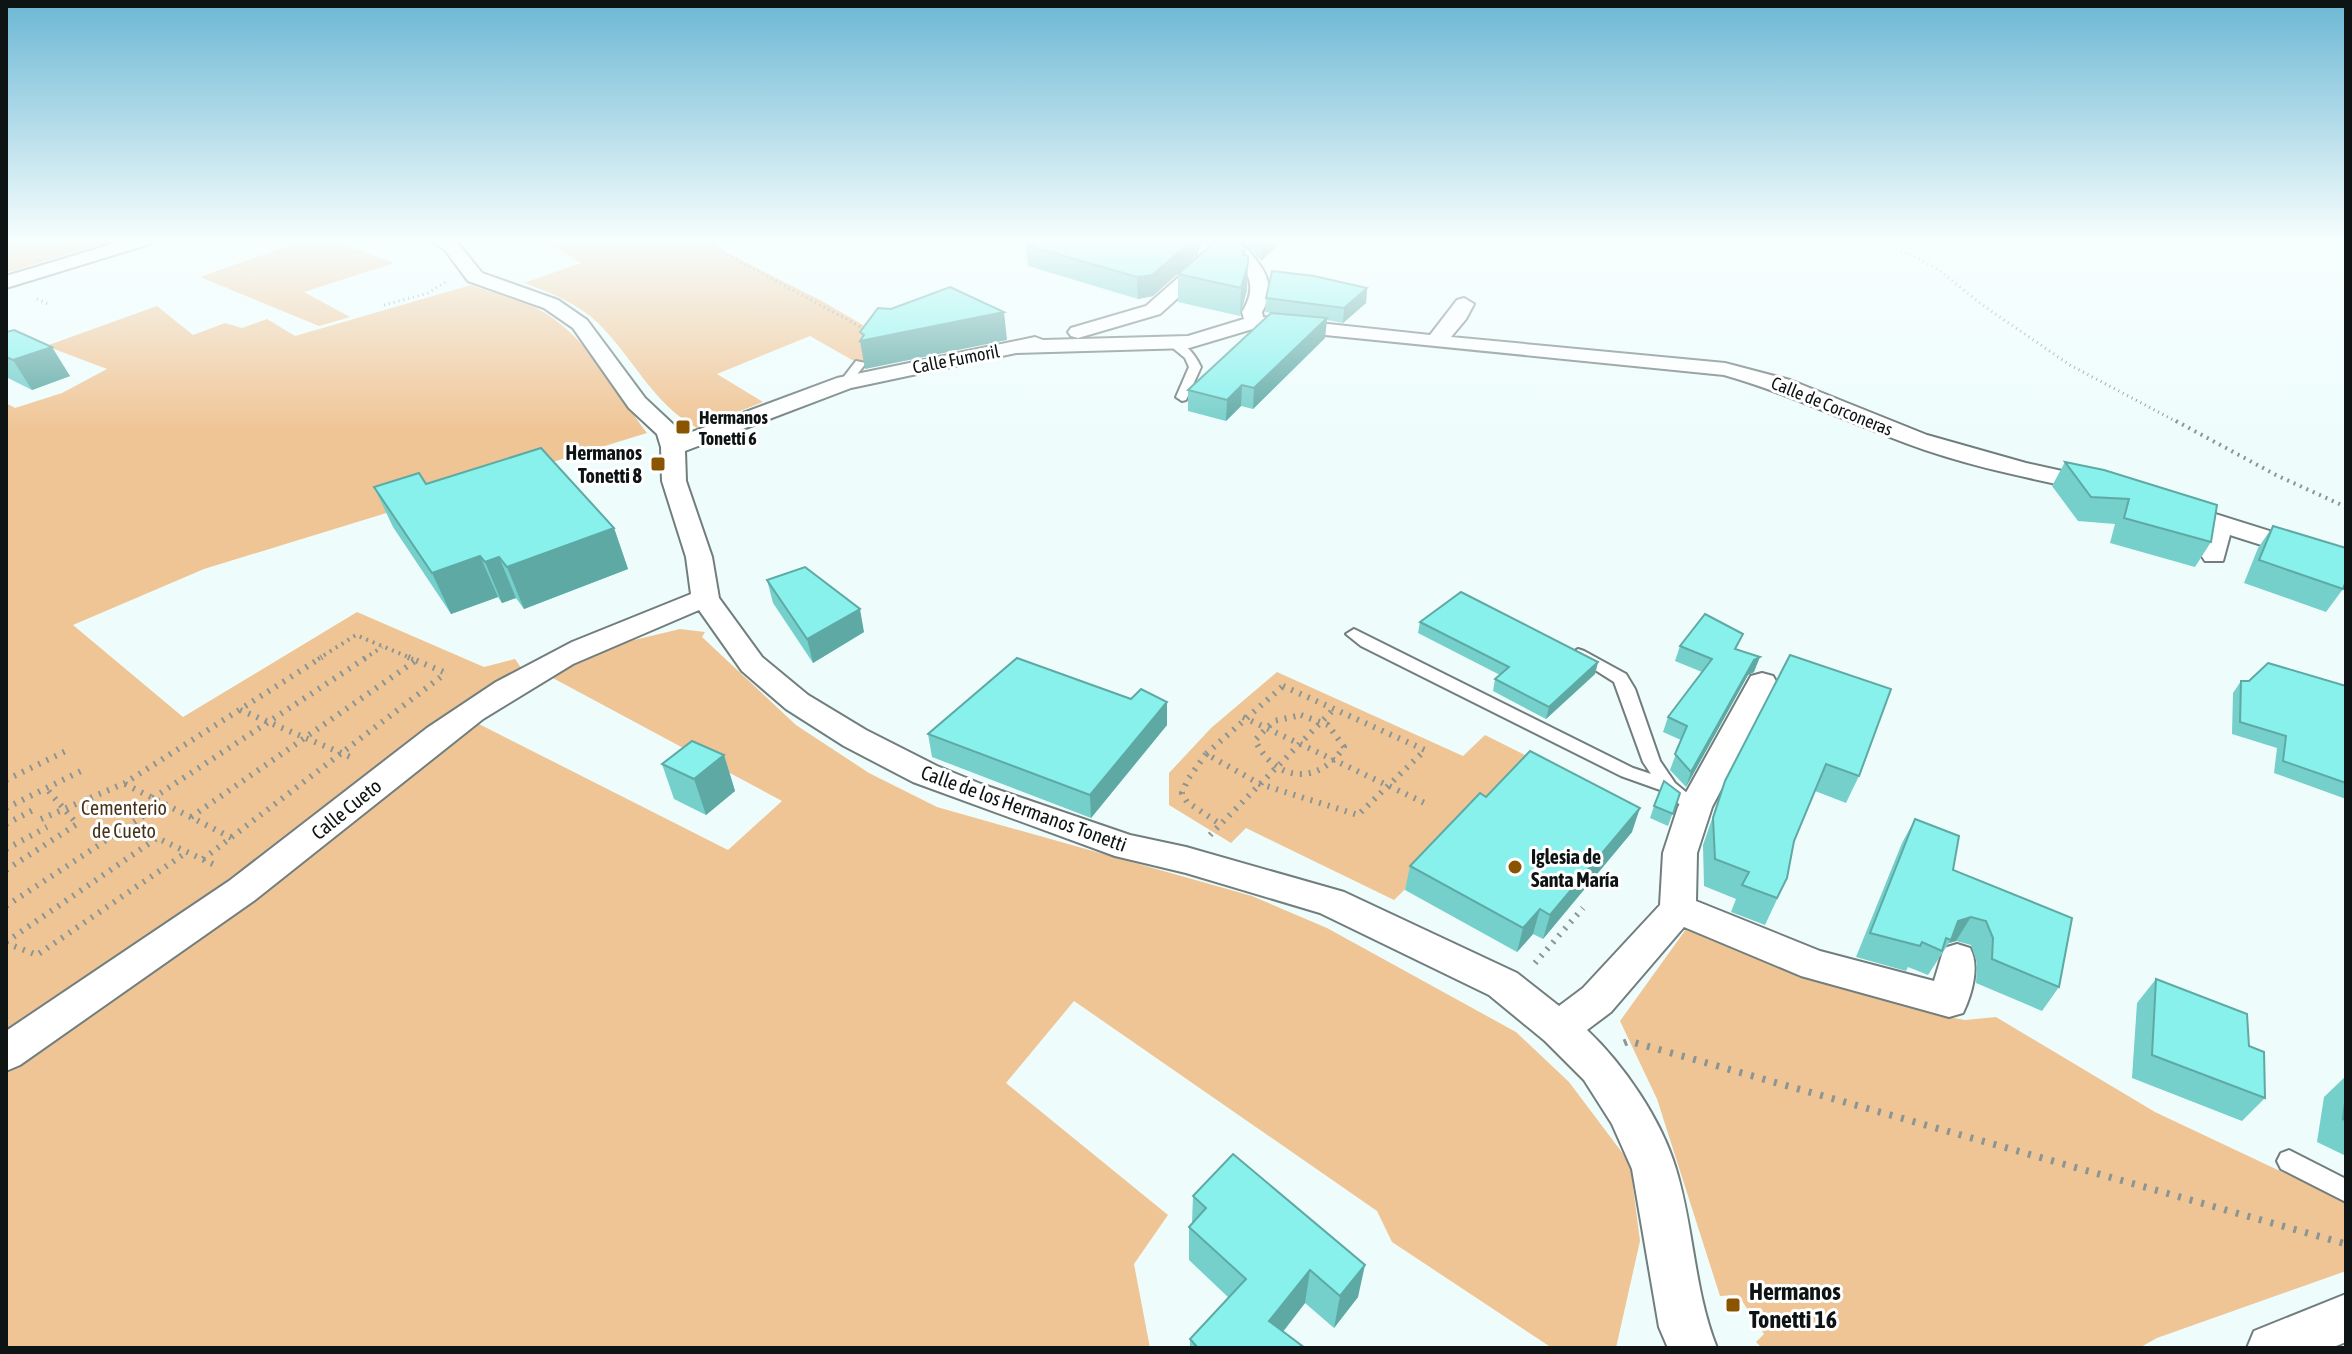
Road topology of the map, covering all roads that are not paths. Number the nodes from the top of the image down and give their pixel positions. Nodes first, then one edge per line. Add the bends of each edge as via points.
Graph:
1 (549, 303) edge
2 (1161, 303) edge
3 (1258, 303) edge
4 (1464, 304) dead end
5 (1255, 322) junction
6 (1172, 342) junction
7 (1435, 342) junction
8 (1016, 347) junction
9 (860, 363) edge
10 (845, 383) junction
11 (1182, 397) dead end
12 (673, 447) junction
13 (2124, 494) edge
14 (2148, 501) edge
15 (2219, 522) junction
16 (2214, 555) edge
17 (2346, 564) edge
18 (705, 598) junction
19 (1354, 634) dead end
20 (1568, 650) edge
21 (1762, 683) dead end
22 (1669, 787) junction
23 (1695, 807) junction
24 (1678, 909) junction
25 (1957, 959) dead end
26 (1572, 1042) junction
27 (6, 1053) edge
28 (2289, 1161) dead end
29 (2346, 1191) edge
30 (2346, 1318) edge
31 (1693, 1348) edge
32 (2271, 1348) edge

1 - 12 street via 580,324 637,403 668,432
2 - 8 street, Calle Fumoril via 1153,310
3 - 5 street via 1252,312
4 - 7 street
5 - 6 street, Calle de Corconeras
5 - 7 street, Calle de Corconeras
6 - 8 street, Calle de Corconeras
6 - 11 lane via 1195,367
7 - 13 street, Calle de Corconeras via 1725,369 1794,389 1919,440
8 - 10 street, Calle Fumoril
9 - 10 lane
10 - 12 street, Calle Fumoril
12 - 18 street, Calle de los Hermanos Tonetti via 674,481 699,557
14 - 15 street
15 - 16 street
15 - 17 street
18 - 26 street, Calle de los Hermanos Tonetti via 752,664 797,702 925,774 1127,847 1331,902 1503,984
18 - 27 street, Calle Cueto via 541,668 476,710 274,867
19 - 22 lane via 1627,772
20 - 22 lane via 1620,678 1652,762
21 - 23 street
22 - 23 lane
23 - 24 street via 1680,853
24 - 25 street via 1814,965 1949,1001
24 - 26 street via 1597,1000
26 - 31 street, Calle de los Hermanos Tonetti via 1598,1067 1627,1111 1654,1168 1683,1327
28 - 29 lane
30 - 32 street

